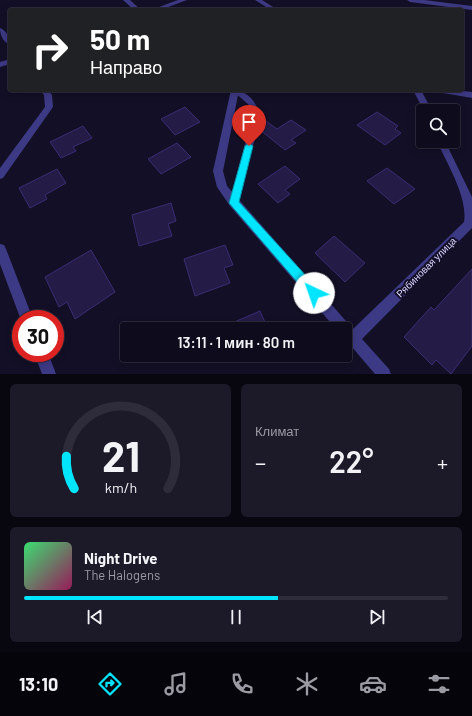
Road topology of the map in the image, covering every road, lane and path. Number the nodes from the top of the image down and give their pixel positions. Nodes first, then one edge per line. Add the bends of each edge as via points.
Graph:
1 (126, 0) edge
2 (184, 0) edge
3 (258, 0) edge
4 (410, 0) edge
5 (136, 8) edge
6 (160, 8) edge
7 (272, 8) edge
8 (472, 8) edge
9 (0, 30) edge
10 (8, 40) edge
11 (46, 92) edge
12 (236, 92) edge
13 (239, 92) edge
14 (418, 92) edge
15 (451, 92) edge
16 (472, 95) edge
17 (424, 104) edge
18 (444, 148) edge
19 (0, 175) edge
20 (234, 203) junction
21 (0, 249) edge
22 (24, 310) edge
23 (354, 338) junction
24 (44, 362) edge
25 (49, 374) edge
26 (384, 374) edge

1 - 5 street
2 - 6 street
3 - 7 street
4 - 8 street
9 - 10 street
11 - 19 street via 49,107
12 - 20 street via 218,171 222,187
13 - 20 lane via 252,102 256,109 256,118
14 - 17 street
15 - 16 street
18 - 23 street, Рябиновая улица via 467,197 471,211 469,224
20 - 23 street
21 - 22 street
23 - 26 street
24 - 25 street

